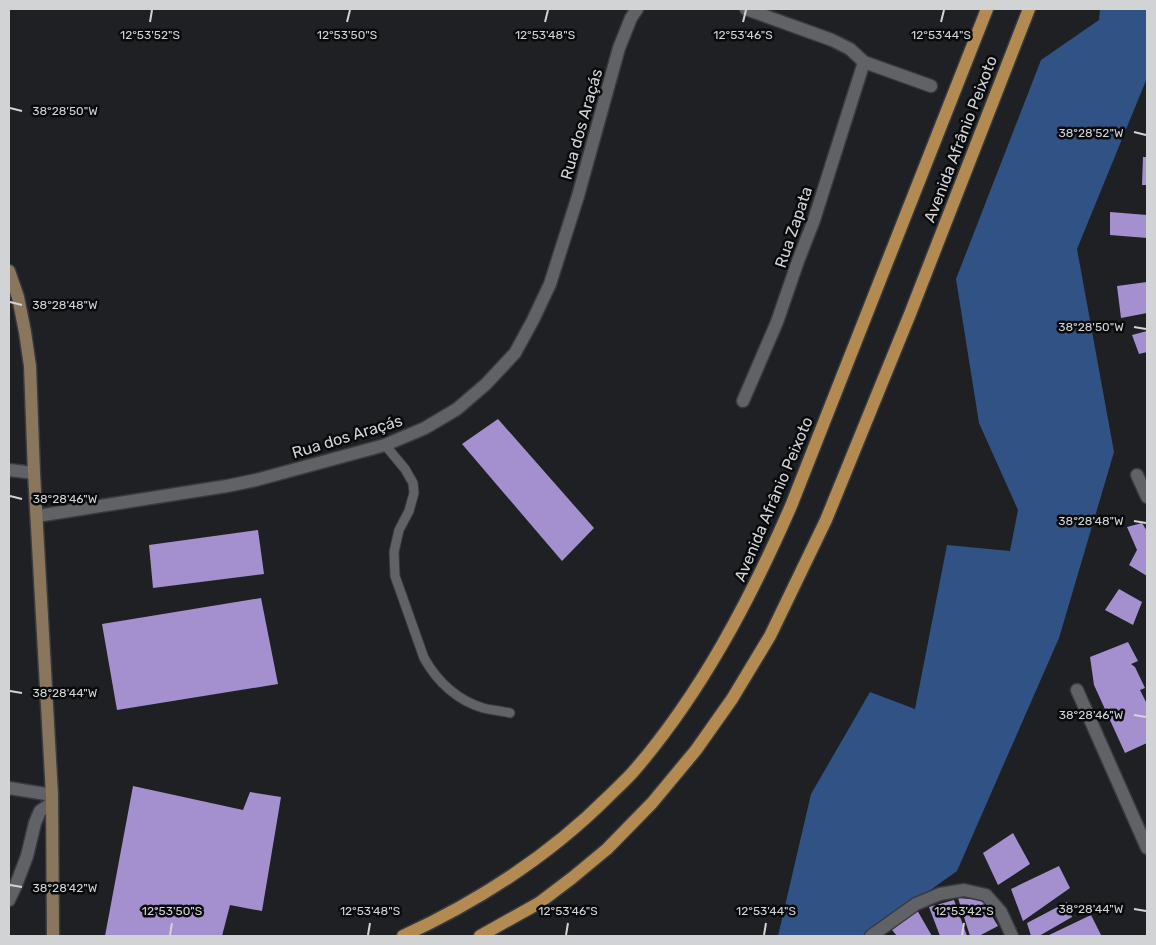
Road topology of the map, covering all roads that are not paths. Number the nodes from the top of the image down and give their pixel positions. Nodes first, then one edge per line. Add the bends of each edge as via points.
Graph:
1 (637, 9) edge
2 (746, 9) edge
3 (987, 9) edge
4 (1029, 9) edge
5 (864, 62) junction
6 (931, 86) dead end
7 (9, 271) edge
8 (744, 400) dead end
9 (385, 445) junction
10 (9, 470) edge
11 (34, 473) junction
12 (1137, 474) dead end
13 (1147, 497) edge
14 (37, 516) junction
15 (1077, 690) dead end
16 (510, 713) dead end
17 (9, 788) edge
18 (52, 799) junction
19 (1147, 848) edge
20 (9, 900) edge
21 (53, 936) edge
22 (403, 936) edge
23 (480, 936) edge
24 (871, 936) edge
25 (1012, 936) edge

1 - 9 street, Rua dos Araçás via 619,48 550,284 515,353 486,384 456,409 425,428
2 - 5 street via 832,40
3 - 22 main road, Avenida Afrânio Peixoto via 791,506 769,556 706,672 643,760 588,817 535,860 486,892
4 - 23 main road, Avenida Afrânio Peixoto via 826,520 770,636 696,750 607,849 539,903
5 - 6 street
5 - 8 street, Rua Zapata via 814,220
7 - 11 main road via 18,297 30,366
9 - 14 street, Rua dos Araçás via 227,486
9 - 16 lane via 413,483 414,493 394,552 395,568 424,658 430,670 461,698 482,708
10 - 11 street
11 - 14 main road
12 - 13 street
14 - 18 main road
15 - 19 street
17 - 18 street
18 - 20 street via 40,811 27,856
18 - 21 main road
24 - 25 street via 916,904 940,894 964,890 986,895 1001,912

